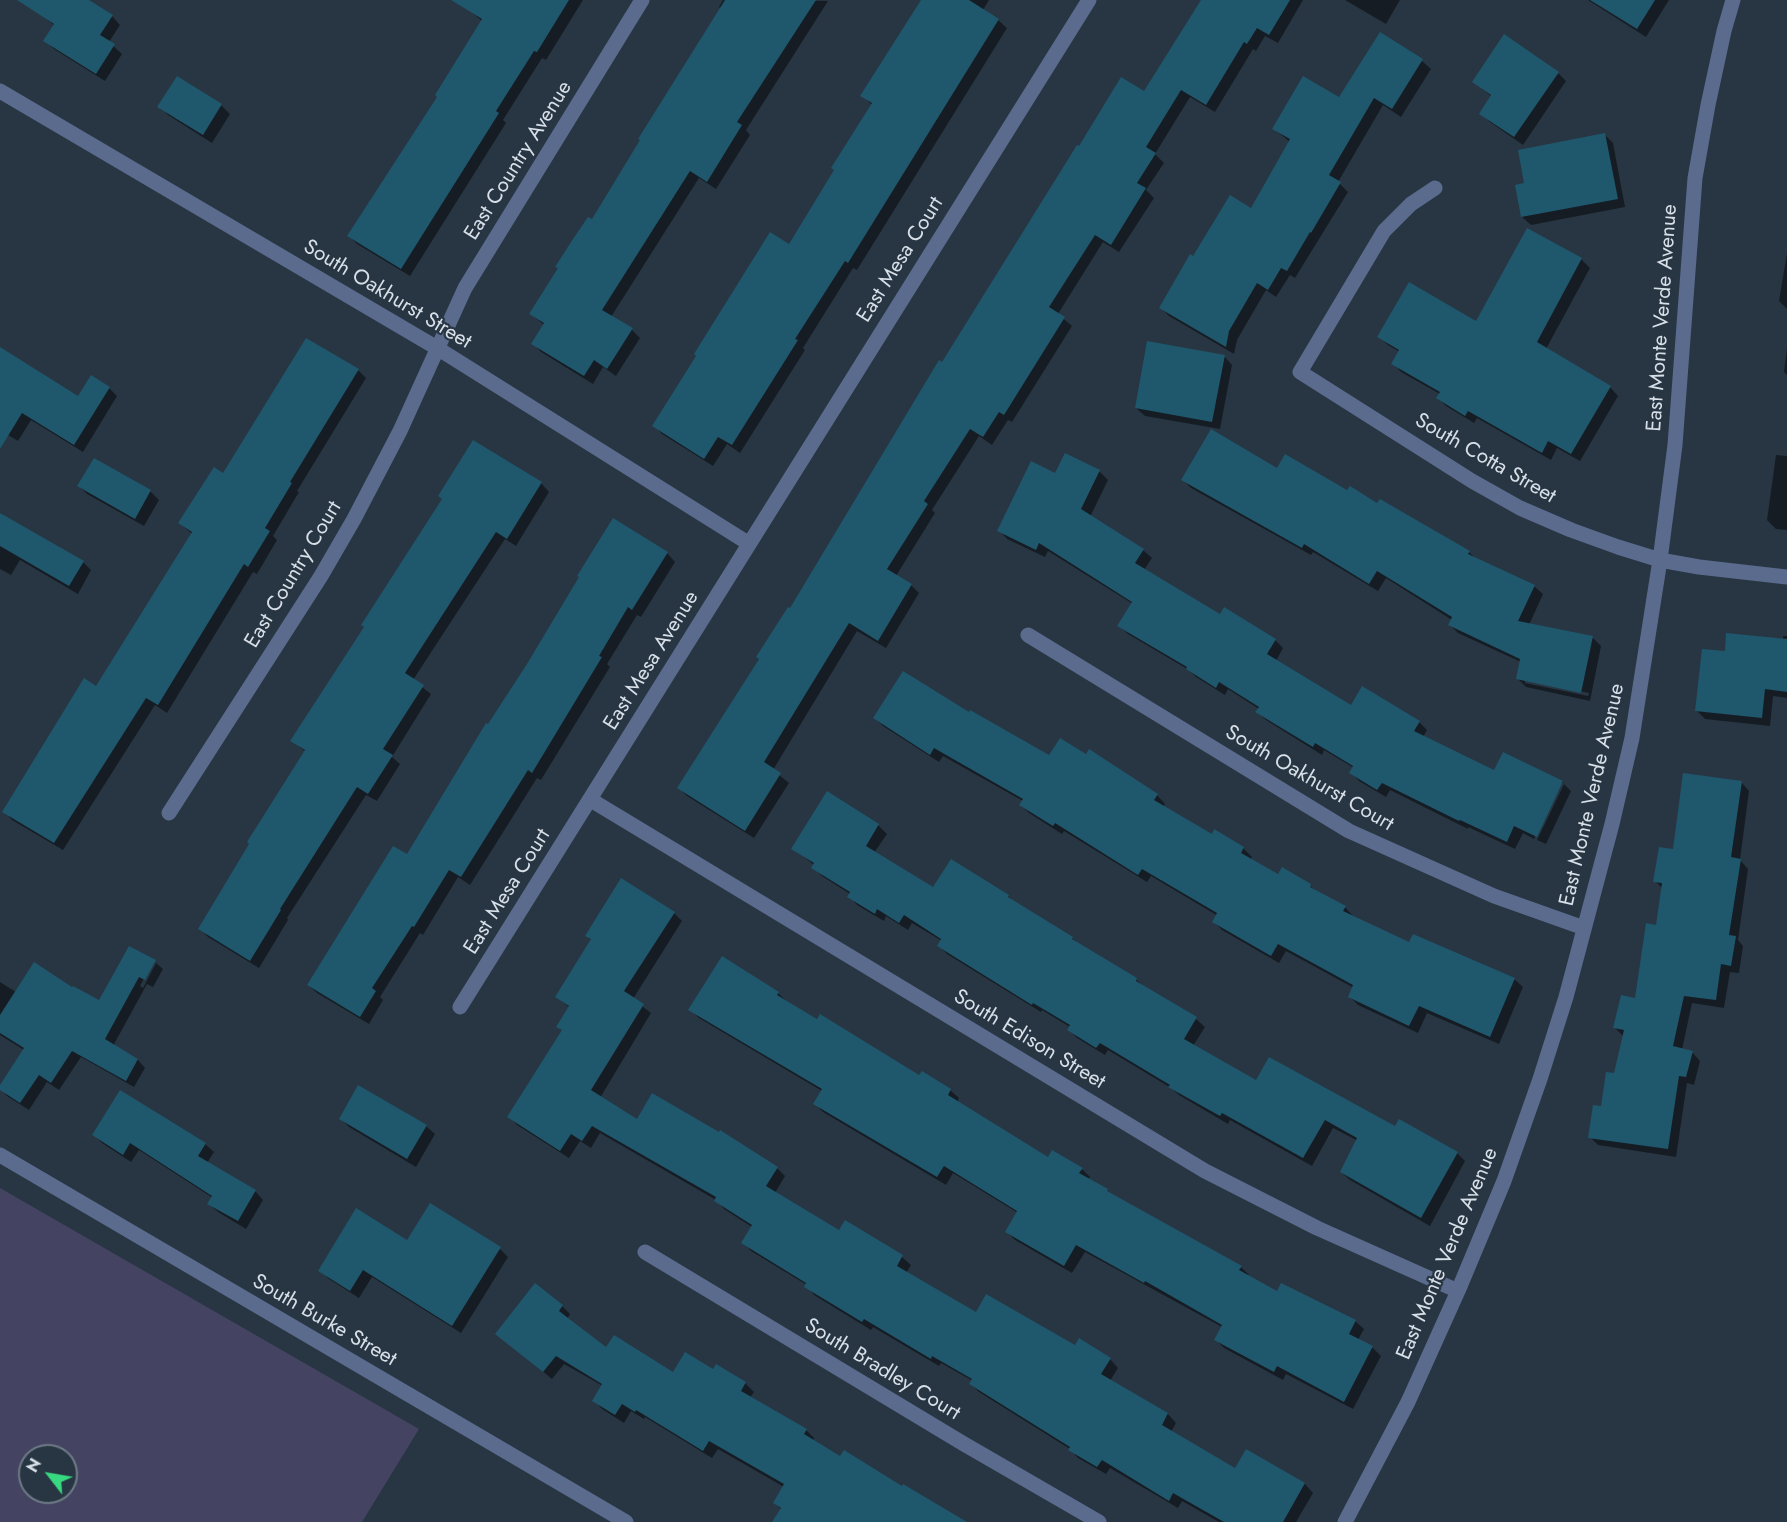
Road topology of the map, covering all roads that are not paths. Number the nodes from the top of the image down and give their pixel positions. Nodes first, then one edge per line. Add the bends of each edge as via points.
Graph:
1 (642, 0) edge
2 (1089, 0) edge
3 (1733, 0) edge
4 (0, 91) edge
5 (1435, 188) dead end
6 (437, 348) junction
7 (748, 543) junction
8 (1660, 560) junction
9 (1787, 577) edge
10 (1028, 635) dead end
11 (591, 800) junction
12 (169, 813) dead end
13 (1584, 928) junction
14 (460, 1007) dead end
15 (0, 1155) edge
16 (645, 1252) dead end
17 (1458, 1291) junction
18 (627, 1522) edge
19 (1099, 1522) edge
20 (1345, 1522) edge

1 - 6 street, East Country Avenue via 465,288
2 - 7 street, East Mesa Court
3 - 8 street, East Monte Verde Avenue via 1695,178 1677,423
4 - 6 street, South Oakhurst Street
5 - 8 street, South Cotta Street via 1411,204 1384,231 1300,372 1520,508 1608,544
6 - 7 street, South Oakhurst Street
6 - 12 street, East Country Court via 354,519
7 - 11 street, East Mesa Avenue
8 - 9 street, South Cotta Street
8 - 13 street, East Monte Verde Avenue via 1632,738
10 - 13 street, South Oakhurst Court via 1348,831 1494,896
11 - 14 street, East Mesa Court
11 - 17 street, South Edison Street via 1205,1171 1317,1228
13 - 17 street, East Monte Verde Avenue via 1540,1079 1504,1181
15 - 18 street, South Burke Street
16 - 19 street, South Bradley Court
17 - 20 street, East Monte Verde Avenue via 1408,1402

